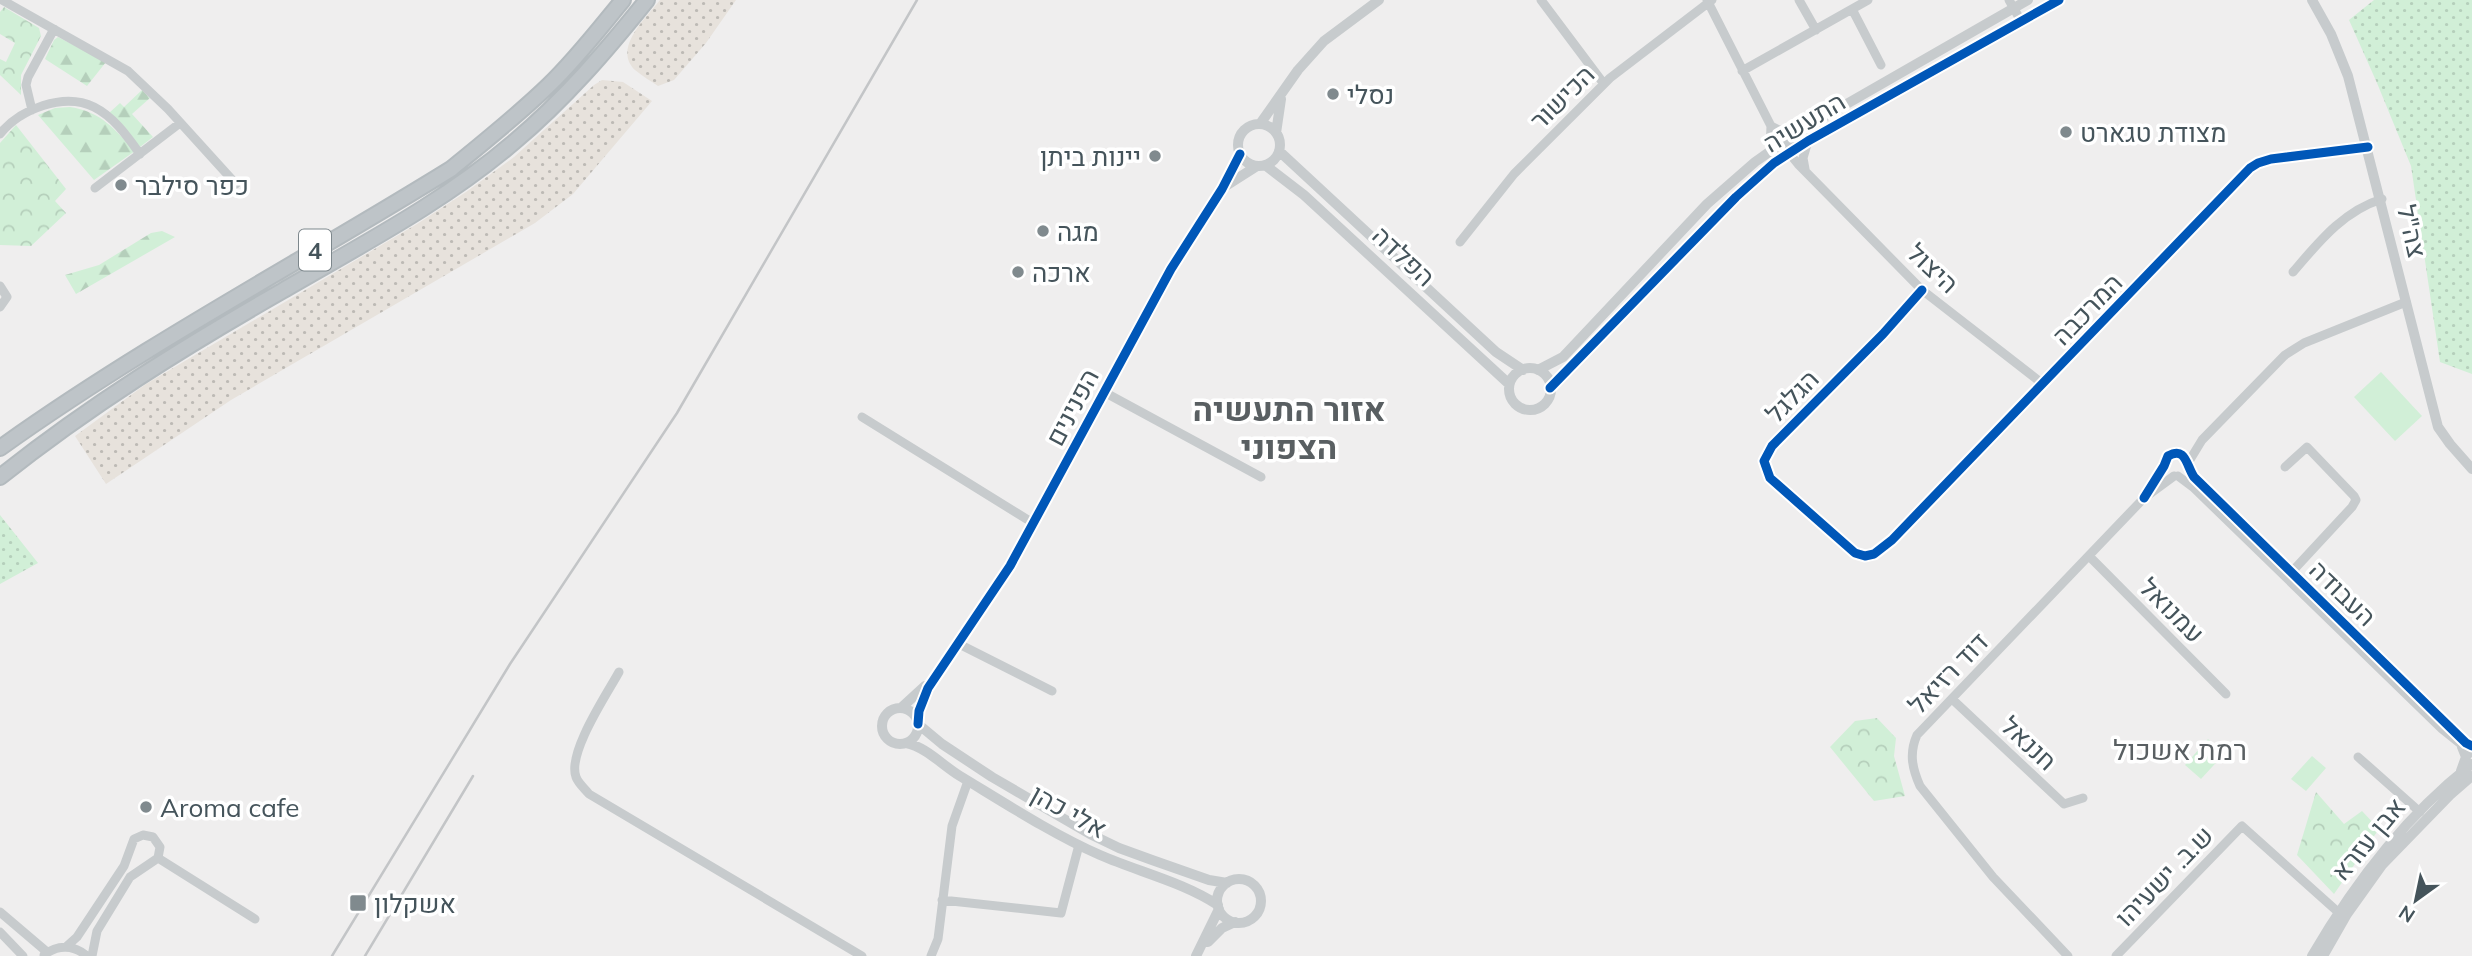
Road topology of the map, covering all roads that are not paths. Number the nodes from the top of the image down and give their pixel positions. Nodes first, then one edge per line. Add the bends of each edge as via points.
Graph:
1 (2, 0) edge
2 (623, 0) edge
3 (647, 0) edge
4 (1541, 0) edge
5 (1799, 0) edge
6 (1868, 0) edge
7 (2028, 0) edge
8 (2059, 0) edge
9 (2312, 0) edge
10 (1378, 1) edge
11 (1709, 1) edge
12 (2011, 4) edge
13 (1852, 9) junction
14 (2021, 21) junction
15 (54, 29) junction
16 (1816, 30) junction
17 (1881, 65) dead end
18 (1742, 71) junction
19 (1604, 83) junction
20 (1283, 93) junction
21 (32, 110) junction
22 (180, 122) junction
23 (1260, 124) junction
24 (1771, 126) junction
25 (1276, 133) junction
26 (1796, 133) junction
27 (0, 134) edge
28 (1808, 141) junction
29 (2368, 147) junction
30 (1769, 150) junction
31 (1279, 151) junction
32 (140, 153) junction
33 (1789, 153) junction
34 (1240, 154) junction
35 (1261, 165) junction
36 (1805, 169) junction
37 (236, 184) dead end
38 (95, 188) dead end
39 (1222, 189) junction
40 (2382, 199) junction
41 (1460, 242) dead end
42 (2292, 272) dead end
43 (0, 286) edge
44 (1922, 290) junction
45 (2406, 302) junction
46 (0, 307) edge
47 (1523, 370) junction
48 (1538, 370) junction
49 (1509, 384) junction
50 (2043, 384) junction
51 (1550, 388) junction
52 (1104, 391) junction
53 (862, 417) dead end
54 (2202, 440) junction
55 (0, 447) edge
56 (2178, 453) junction
57 (2188, 465) junction
58 (2164, 466) junction
59 (2285, 467) dead end
60 (2472, 469) edge
61 (2176, 476) junction
62 (0, 477) edge
63 (1261, 477) dead end
64 (2144, 498) junction
65 (1033, 523) junction
66 (1865, 556) joint
67 (2089, 556) junction
68 (2289, 575) junction
69 (957, 643) junction
70 (619, 672) dead end
71 (934, 677) junction
72 (1052, 691) dead end
73 (2226, 694) dead end
74 (1952, 699) junction
75 (901, 708) junction
76 (917, 722) junction
77 (906, 743) junction
78 (2469, 749) edge
79 (2358, 757) dead end
80 (2472, 764) edge
81 (2458, 776) junction
82 (2472, 776) edge
83 (968, 781) junction
84 (2083, 798) dead end
85 (2420, 812) junction
86 (1079, 845) junction
87 (130, 852) junction
88 (158, 858) junction
89 (146, 865) junction
90 (1227, 883) junction
91 (942, 900) junction
92 (1219, 907) junction
93 (0, 912) edge
94 (2337, 912) junction
95 (254, 919) dead end
96 (1236, 922) junction
97 (0, 932) edge
98 (66, 946) junction
99 (45, 954) edge
100 (1197, 955) edge
101 (23, 956) edge
102 (89, 956) edge
103 (862, 956) edge
104 (931, 956) edge
105 (2068, 956) edge
106 (2116, 956) edge
107 (2312, 956) edge
108 (2323, 956) edge

1 - 15 street
2 - 55 highway, 4 via 549,85 451,169 74,397
3 - 62 highway, 4 via 565,95 468,177 412,215 181,350 54,434
4 - 19 street
5 - 16 street
6 - 13 street
7 - 12 street, התעשיה
8 - 14 street, התעשיה
9 - 29 street, צה"ל via 2348,76
10 - 20 street via 1324,41
11 - 18 street
11 - 19 street, הכישור
12 - 14 street
12 - 26 street, התעשיה
13 - 16 street
13 - 17 street
14 - 28 street, התעשיה
15 - 21 street via 28,77
15 - 22 street via 128,71
16 - 18 street
18 - 24 street
19 - 41 street, הכישור via 1514,174
20 - 23 street
20 - 25 street
21 - 27 street
21 - 32 street via 76,102 92,106 113,121
22 - 32 street
22 - 37 street
23 - 25 street
23 - 34 street via 1242,132
24 - 26 street via 1779,132
24 - 30 street
25 - 31 street
26 - 30 street, התעשיה
26 - 33 street
28 - 33 street, התעשיה
28 - 36 street
29 - 40 street, צה"ל
29 - 50 street, המרכבה via 2271,159 2250,168
30 - 48 street, התעשיה via 1707,204 1563,357
31 - 35 street via 1271,162
31 - 47 street, הפלדה via 1496,352
32 - 38 street
33 - 36 street, היצול
33 - 51 street, התעשיה via 1727,206
34 - 35 street
34 - 39 street, הפנינים
35 - 39 street, הפנינים
35 - 49 street, הפלדה via 1304,195
36 - 44 street, היצול
39 - 52 street, הפנינים via 1171,268
40 - 42 street via 2355,209
40 - 45 street, צה"ל
43 - 46 street via 7,297
44 - 50 street, היצול
44 - 66 street, הגלגל via 1772,446 1764,461 1770,478 1847,547
45 - 54 street via 2304,343 2286,355
45 - 60 street, צה"ל via 2438,427
47 - 48 street
47 - 49 street
48 - 51 street
49 - 51 street via 1513,402 1528,410 1544,404
50 - 66 street, המרכבה via 1892,540
52 - 63 street
52 - 65 street, הפנינים
53 - 65 street
54 - 56 street
54 - 57 street
56 - 57 street
56 - 58 street via 2168,456
57 - 61 street via 2185,473
57 - 68 street, העבודה via 2194,477
58 - 61 street
58 - 64 street, דוד רזיאל
59 - 68 street via 2307,447 2356,500
61 - 64 street, דוד רזיאל
61 - 68 street, העבודה
64 - 67 street, דוד רזיאל
65 - 69 street, הפנינים via 1010,566
67 - 73 street, עמנואל
67 - 74 street, דוד רזיאל
68 - 78 street, העבודה
69 - 71 street, הפנינים
69 - 72 street
70 - 103 street via 574,763 576,777 589,794
71 - 75 street, הפנינים
71 - 76 street, הפנינים
74 - 84 street, חננאל via 2064,804
74 - 105 street, דוד רזיאל via 1917,735 1912,747 1914,774 1993,877
75 - 76 street via 913,713
75 - 77 street via 888,712 882,725 887,738
76 - 77 street via 915,736
76 - 90 street, אלי כהן via 992,777 1090,834 1152,860
77 - 83 street, אלי כהן
78 - 81 street
79 - 85 street
80 - 81 street, אבן עזרא
81 - 85 street, אבן עזרא
82 - 108 street, אבן עזרא via 2382,866
83 - 86 street, אלי כהן
83 - 91 street via 953,826
85 - 94 street, אבן עזרא via 2375,860
86 - 91 street via 1061,912
86 - 92 street, אלי כהן via 1196,892
87 - 88 street via 134,839 148,835 159,843
87 - 89 street via 134,860
87 - 98 street via 86,926
88 - 89 street
88 - 95 street
89 - 102 street via 130,877 101,924
90 - 92 street via 1219,893
90 - 96 street via 1248,881 1261,897 1253,918
91 - 104 street via 938,939
92 - 96 street via 1226,918
92 - 100 street
93 - 99 street
94 - 106 street, ש.ב. ישעיהו via 2242,826
94 - 107 street, אבן עזרא
96 - 100 street via 1222,928
97 - 101 street
98 - 99 street
98 - 102 street

